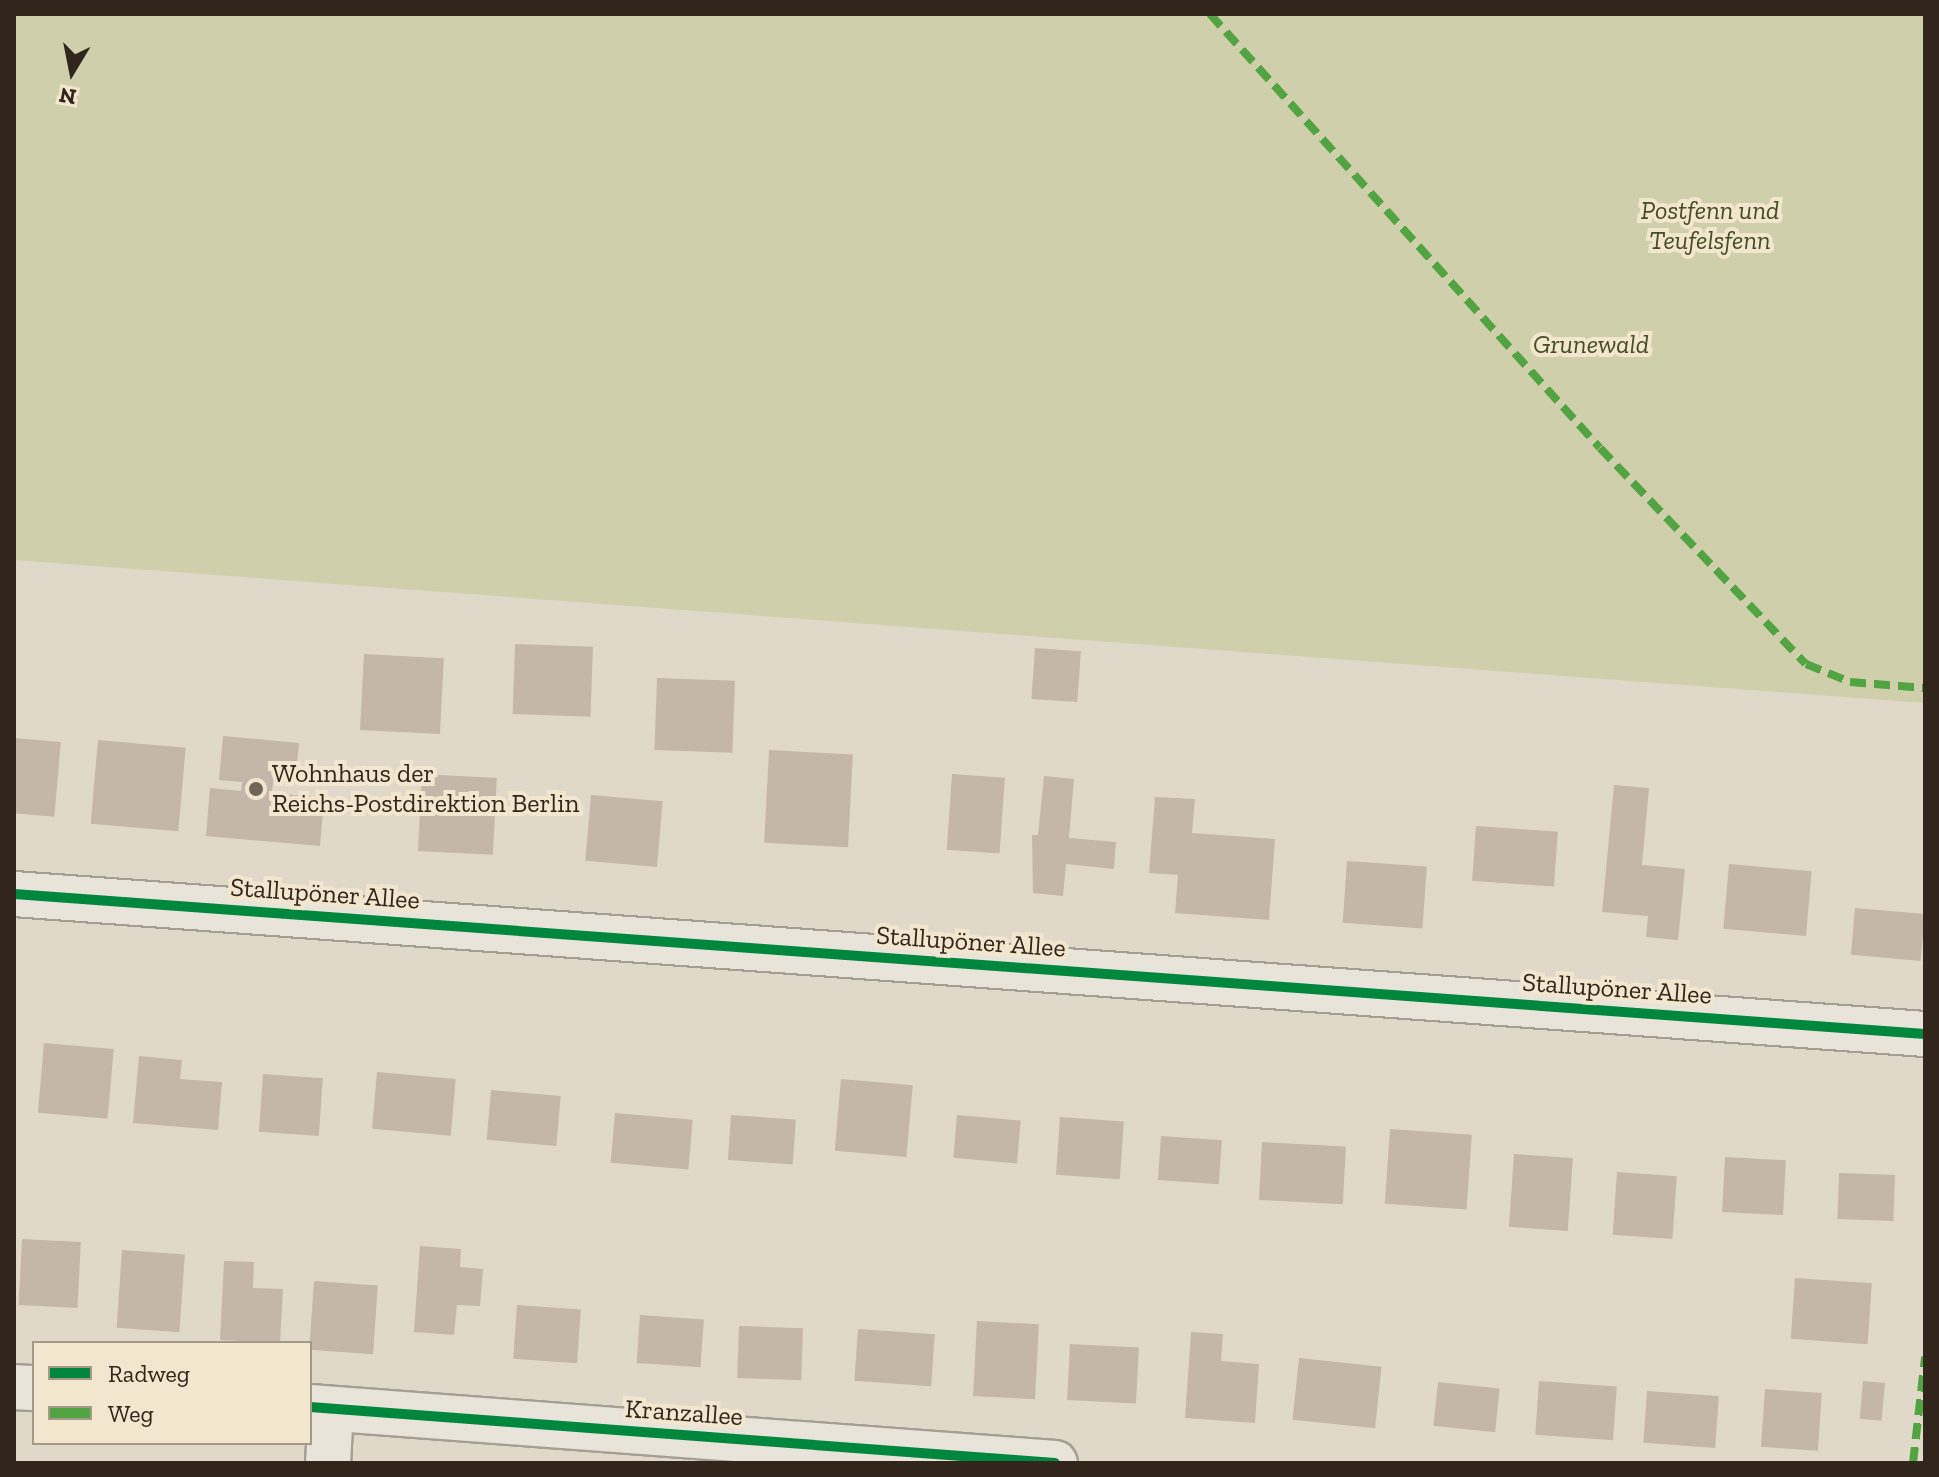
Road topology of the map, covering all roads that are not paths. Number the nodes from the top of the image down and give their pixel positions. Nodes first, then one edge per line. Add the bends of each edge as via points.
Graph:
1 (14, 894) edge
2 (1925, 1034) edge
3 (320, 1408) edge
4 (328, 1463) edge
5 (1055, 1463) edge

1 - 2 street, Stallupöner Allee
3 - 4 street
3 - 5 street, Kranzallee

